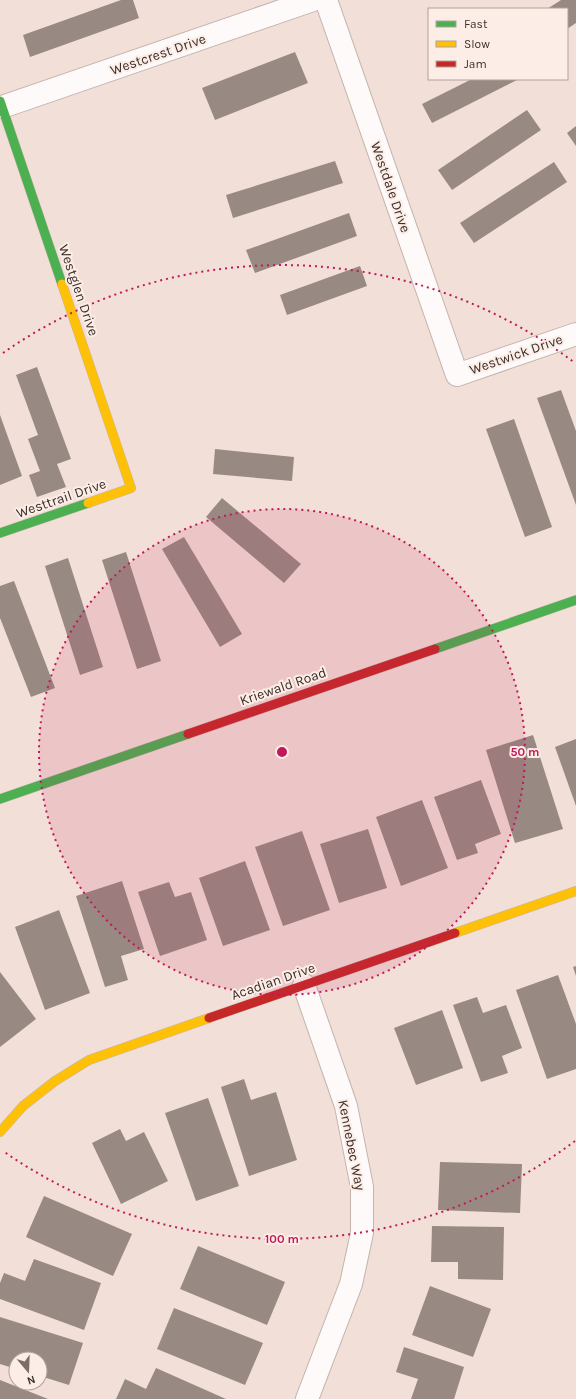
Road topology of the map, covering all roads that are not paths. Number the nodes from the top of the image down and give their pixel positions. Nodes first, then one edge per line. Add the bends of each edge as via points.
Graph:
1 (313, 0) edge
2 (326, 0) edge
3 (1, 104) edge
4 (576, 334) edge
5 (457, 375) joint
6 (131, 488) joint
7 (0, 533) edge
8 (576, 600) edge
9 (0, 799) edge
10 (576, 891) edge
11 (304, 985) junction
12 (0, 1132) edge
13 (307, 1399) edge

1 - 3 street, Westcrest Drive
2 - 5 street, Westdale Drive
3 - 6 street, Westglen Drive
4 - 5 street, Westwick Drive
6 - 7 street, Westtrail Drive
8 - 9 street, Kriewald Road
10 - 11 street, Acadian Drive
11 - 12 street, Acadian Drive via 88,1060 23,1106
11 - 13 street, Kennebec Way via 346,1106 362,1187 362,1233 351,1284

